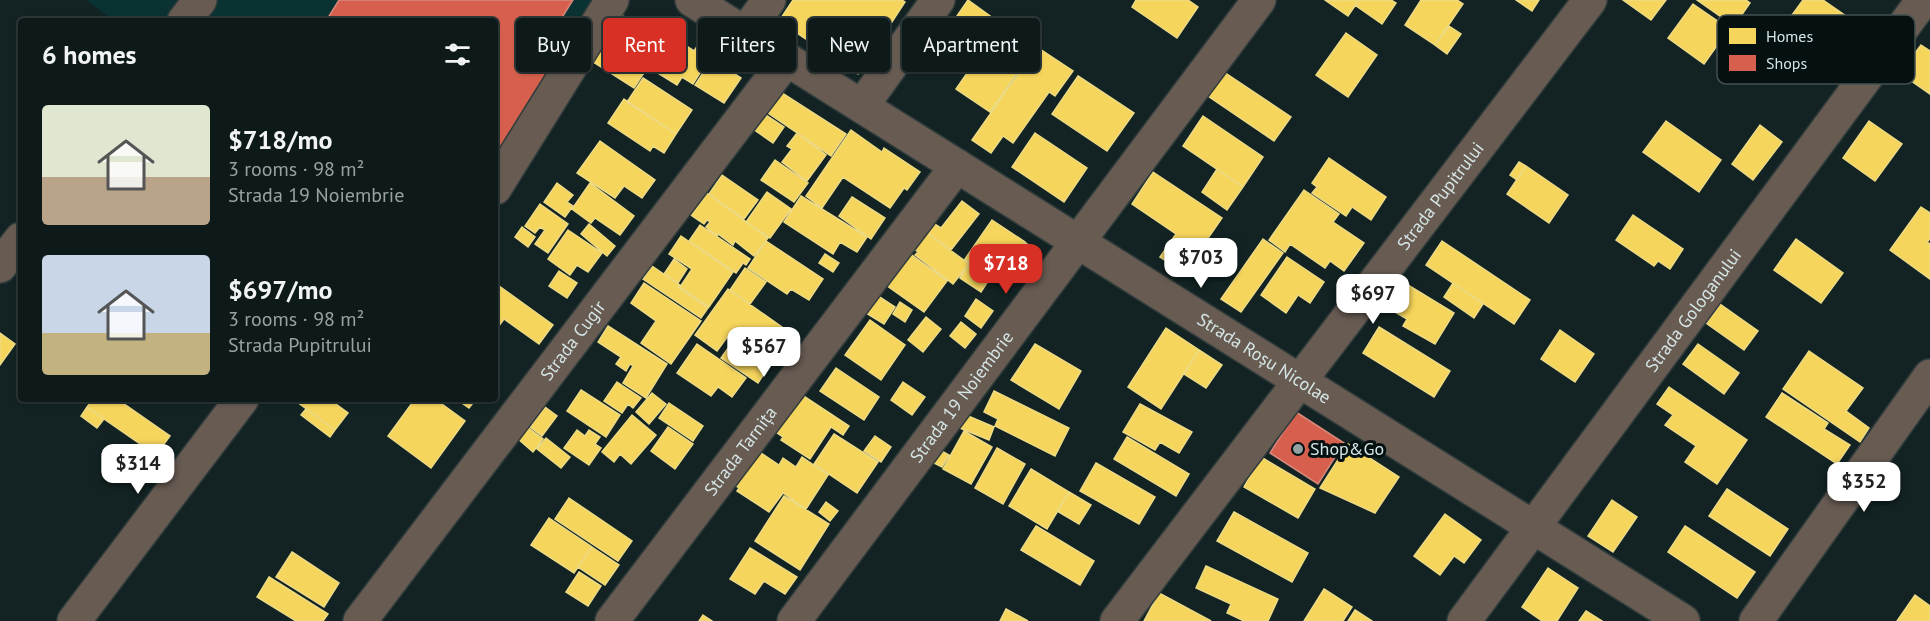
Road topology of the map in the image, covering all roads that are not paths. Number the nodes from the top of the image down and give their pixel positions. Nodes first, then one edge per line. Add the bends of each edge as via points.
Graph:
1 (200, 0) edge
2 (612, 0) edge
3 (692, 0) edge
4 (769, 0) edge
5 (938, 0) edge
6 (1259, 0) edge
7 (1590, 0) edge
8 (1923, 0) edge
9 (1912, 15) edge
10 (186, 18) edge
11 (721, 18) edge
12 (756, 18) edge
13 (796, 65) edge
14 (777, 72) edge
15 (1861, 84) edge
16 (862, 106) junction
17 (957, 166) junction
18 (498, 183) edge
19 (1078, 242) junction
20 (18, 243) edge
21 (0, 266) edge
22 (1930, 376) edge
23 (1299, 380) junction
24 (240, 402) edge
25 (1533, 528) junction
26 (74, 621) edge
27 (360, 621) edge
28 (612, 621) edge
29 (794, 621) edge
30 (1117, 621) edge
31 (1464, 621) edge
32 (1683, 621) edge
33 (1756, 621) edge

1 - 10 street
2 - 18 street
3 - 11 street, Strada Roșu Nicolae
4 - 12 street
5 - 16 street
6 - 19 street, Strada 19 Noiembrie
7 - 23 street, Strada Pupitrului
8 - 9 street, Strada Gologanului
13 - 16 street, Strada Roșu Nicolae
14 - 27 street, Strada Cugir
15 - 25 street, Strada Gologanului
16 - 17 street, Strada Roșu Nicolae
17 - 19 street, Strada Roșu Nicolae
17 - 28 street, Strada Tarnița
19 - 23 street, Strada Roșu Nicolae
19 - 29 street, Strada 19 Noiembrie
20 - 21 street
22 - 33 street
23 - 25 street, Strada Roșu Nicolae
23 - 30 street, Strada Pupitrului
24 - 26 street
25 - 31 street, Strada Gologanului
25 - 32 street, Strada Roșu Nicolae

